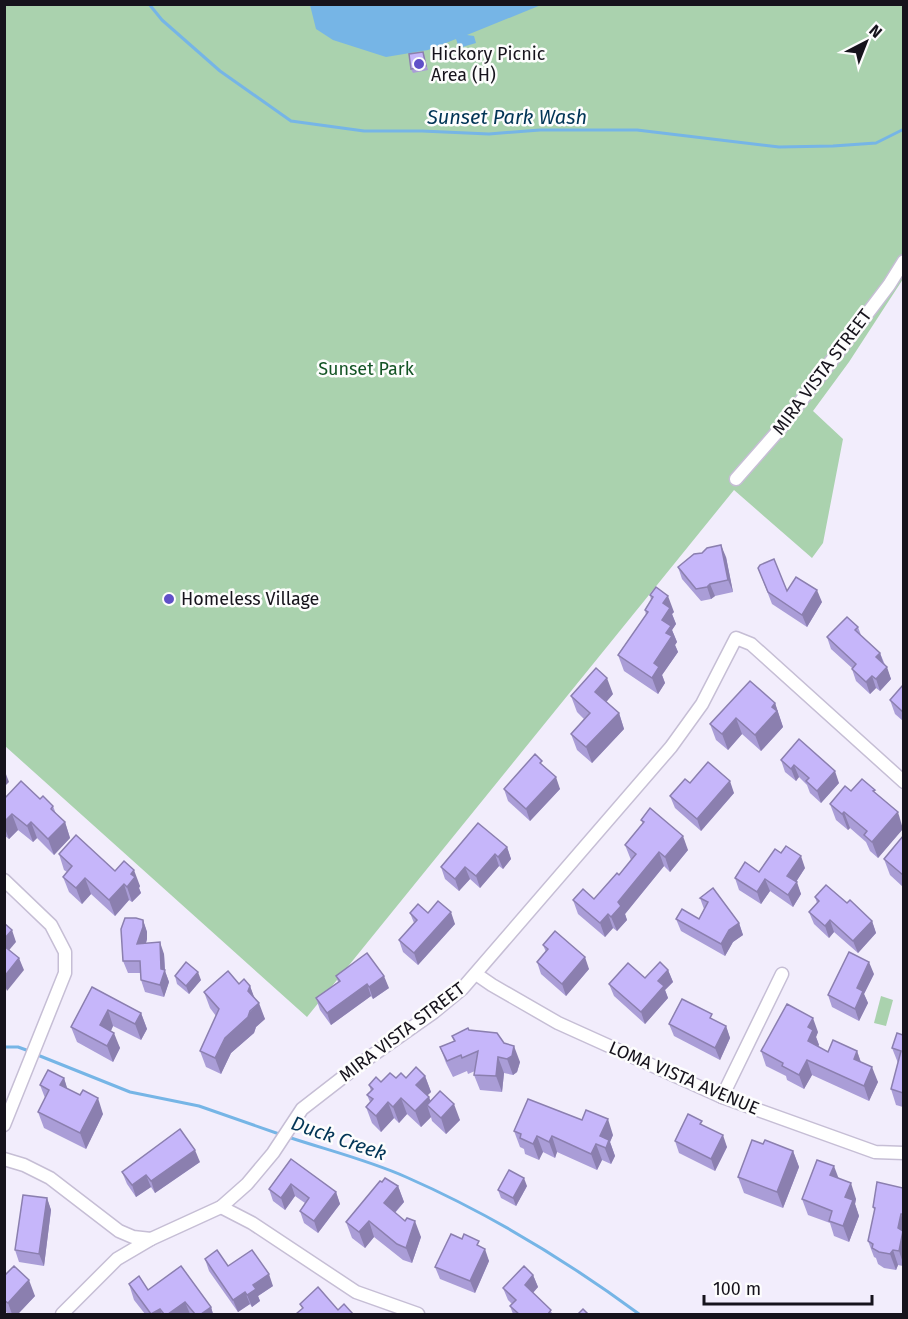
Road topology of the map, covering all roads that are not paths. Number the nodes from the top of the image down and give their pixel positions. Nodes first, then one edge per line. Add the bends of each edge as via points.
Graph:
1 (903, 261) edge
2 (736, 479) dead end
3 (903, 782) edge
4 (4, 880) edge
5 (476, 974) junction
6 (782, 974) dead end
7 (722, 1097) junction
8 (4, 1125) edge
9 (903, 1153) edge
10 (4, 1159) edge
11 (221, 1207) junction
12 (151, 1239) junction
13 (62, 1314) edge
14 (418, 1314) edge

1 - 2 street, MIRA VISTA STREET via 779,430
3 - 5 street, MIRA VISTA STREET via 751,644 735,638 702,704 671,747
4 - 8 street via 51,925 65,952 65,973
5 - 7 street, LOMA VISTA AVENUE via 558,1023
5 - 11 street, MIRA VISTA STREET via 434,1012 302,1109 273,1153
6 - 7 street
7 - 9 street, LOMA VISTA AVENUE via 875,1152
10 - 12 street via 50,1178 119,1231
11 - 12 street, MIRA VISTA STREET
11 - 14 street via 356,1292
12 - 13 street, MIRA VISTA STREET via 117,1259

